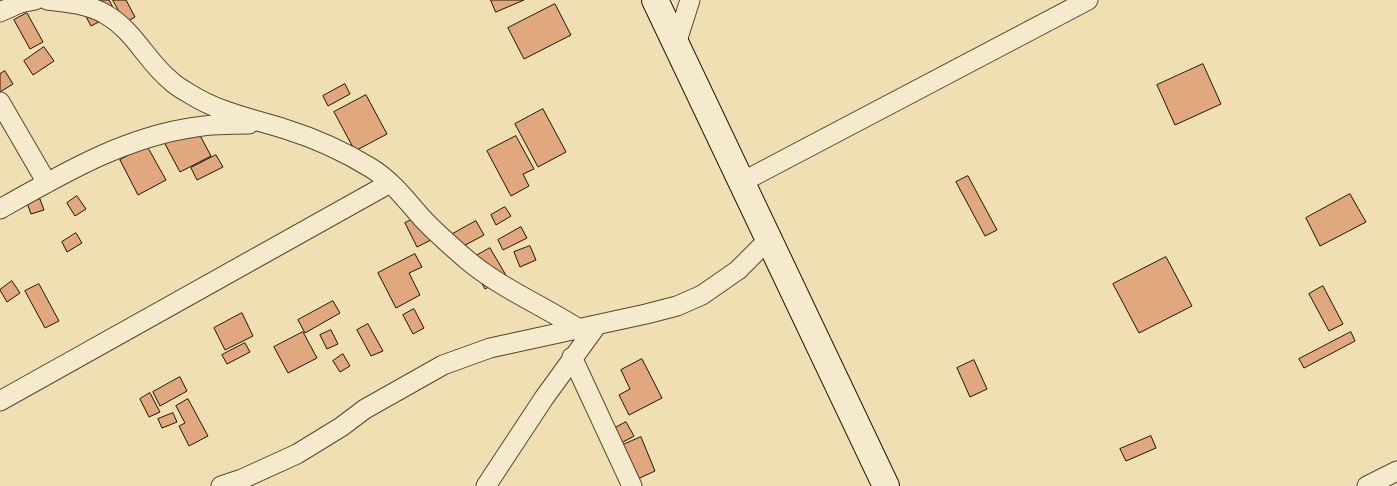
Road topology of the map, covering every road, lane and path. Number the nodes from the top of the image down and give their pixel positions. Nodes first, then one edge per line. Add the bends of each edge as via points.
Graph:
1 (35, 0) edge
2 (655, 0) edge
3 (690, 0) edge
4 (1088, 0) edge
5 (57, 1) edge
6 (0, 12) edge
7 (676, 44) junction
8 (0, 102) edge
9 (266, 124) junction
10 (47, 182) junction
11 (742, 182) junction
12 (390, 183) junction
13 (0, 209) edge
14 (770, 239) junction
15 (588, 327) junction
16 (572, 357) junction
17 (0, 401) edge
18 (1397, 471) edge
19 (221, 486) edge
20 (486, 486) edge
21 (632, 486) edge
22 (886, 486) edge
23 (1367, 486) edge

1 - 6 street
2 - 7 street
3 - 7 street
4 - 11 street
5 - 9 street via 104,13 132,35 170,81 191,95
7 - 11 street
8 - 10 street
9 - 10 street via 227,124 160,134 96,157
9 - 12 street via 347,155
10 - 13 street
11 - 14 street
12 - 15 street via 468,261 513,290
12 - 17 street
14 - 15 street via 738,270 702,295 677,306
14 - 22 street
15 - 16 street
15 - 19 street via 490,348 442,365 365,409 342,427 296,454
16 - 20 street
16 - 21 street
18 - 23 street

